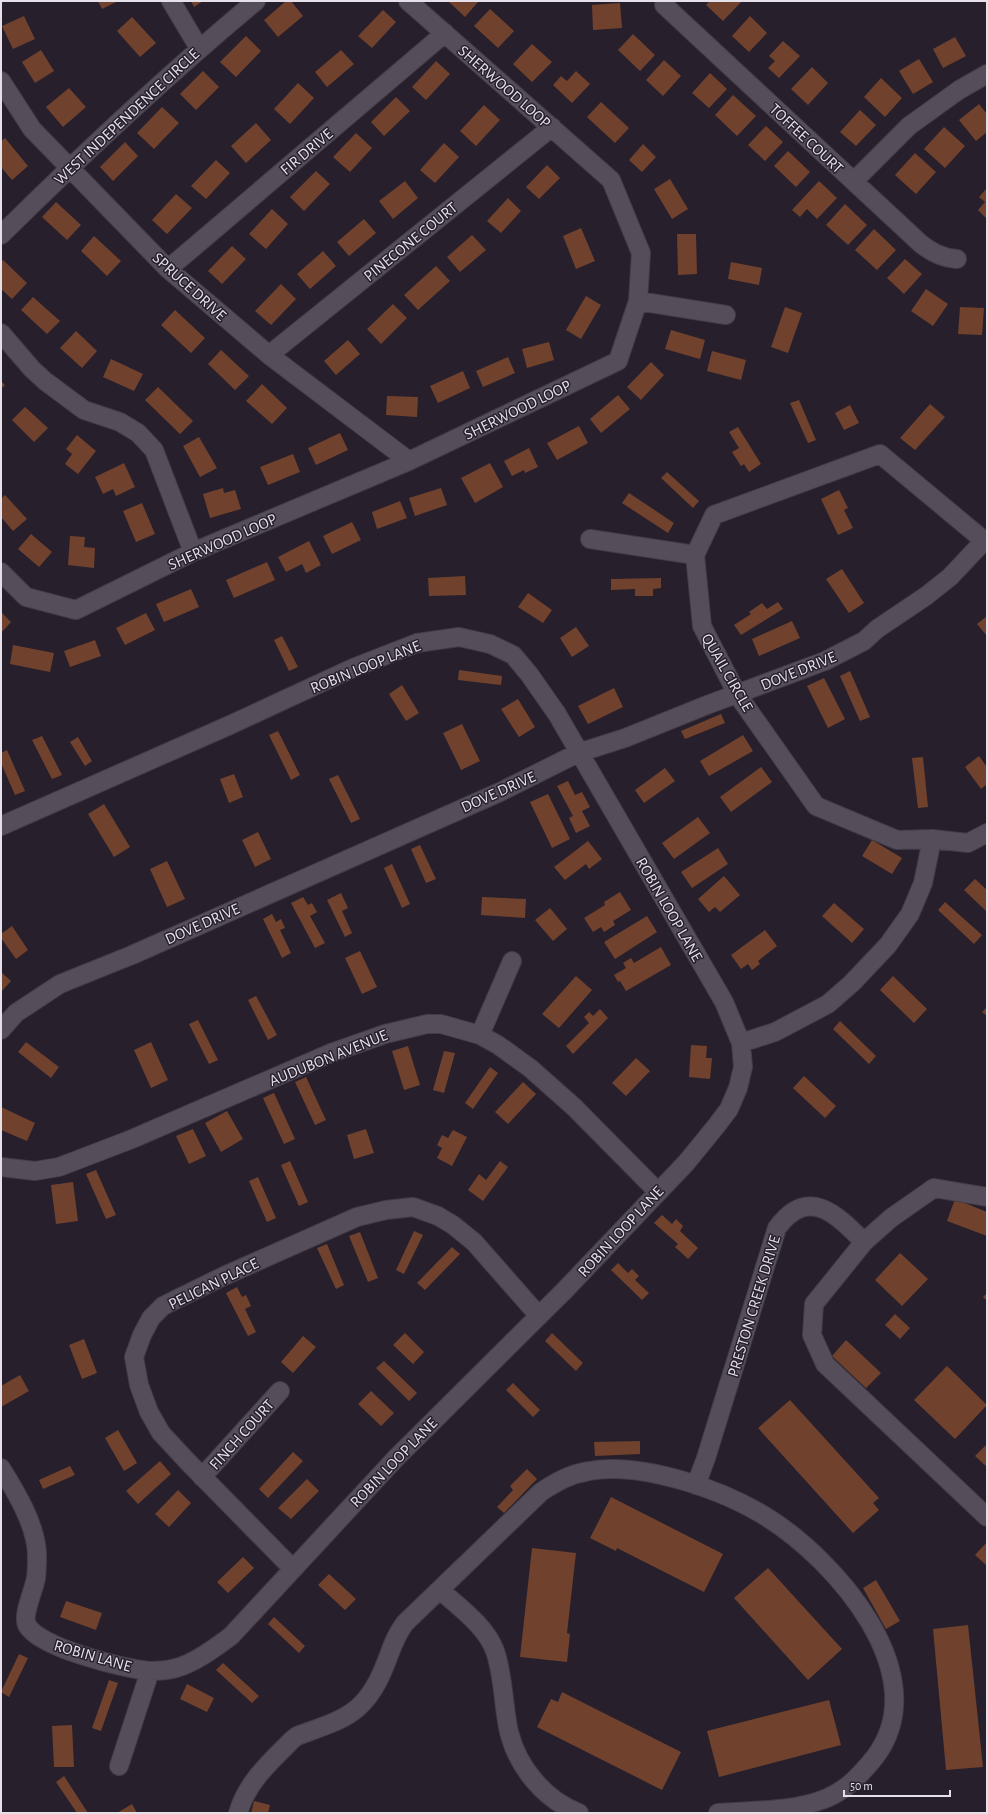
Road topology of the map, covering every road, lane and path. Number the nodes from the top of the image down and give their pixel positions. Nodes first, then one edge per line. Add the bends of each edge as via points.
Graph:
1 (171, 1) edge
2 (256, 1) edge
3 (408, 1) edge
4 (664, 5) dead end
5 (445, 33) junction
6 (199, 48) junction
7 (987, 74) edge
8 (1, 81) edge
9 (552, 127) junction
10 (70, 167) junction
11 (854, 181) junction
12 (1, 235) edge
13 (957, 259) dead end
14 (168, 269) junction
15 (638, 301) junction
16 (726, 315) dead end
17 (1, 333) edge
18 (269, 355) junction
19 (409, 461) junction
20 (590, 539) dead end
21 (986, 542) edge
22 (193, 552) junction
23 (695, 555) junction
24 (1, 572) edge
25 (738, 694) junction
26 (578, 753) junction
27 (1, 826) edge
28 (987, 833) edge
29 (932, 839) junction
30 (512, 961) dead end
31 (1, 1030) edge
32 (480, 1035) junction
33 (741, 1042) junction
34 (1, 1167) edge
35 (658, 1192) junction
36 (987, 1197) edge
37 (864, 1242) junction
38 (539, 1316) junction
39 (280, 1391) dead end
40 (1, 1468) edge
41 (202, 1477) junction
42 (696, 1485) junction
43 (987, 1517) edge
44 (293, 1569) junction
45 (440, 1590) junction
46 (150, 1671) junction
47 (119, 1766) dead end
48 (570, 1811) edge
49 (238, 1813) edge
50 (718, 1813) edge

1 - 6 street
2 - 6 street, WEST INDEPENDENCE CIRCLE
3 - 5 street, SHERWOOD LOOP
4 - 11 street, TOFFEE COURT
5 - 9 street, SHERWOOD LOOP
5 - 14 street, FIR DRIVE
6 - 10 street, WEST INDEPENDENCE CIRCLE
7 - 11 street via 958,90 922,116
8 - 10 street, SPRUCE DRIVE via 32,129
9 - 15 street, SHERWOOD LOOP via 611,180 641,253
9 - 18 street, PINECONE COURT
10 - 12 street, WEST INDEPENDENCE CIRCLE
10 - 14 street, SPRUCE DRIVE
11 - 13 street, TOFFEE COURT via 920,244 934,254
14 - 18 street, SPRUCE DRIVE
15 - 16 street
15 - 19 street, SHERWOOD LOOP via 618,361
17 - 22 street via 45,381 84,410 120,422 138,433 154,450
18 - 19 street, SPRUCE DRIVE
19 - 22 street, SHERWOOD LOOP
20 - 23 street
21 - 23 street via 880,454 714,515
21 - 25 street, DOVE DRIVE via 950,577 864,641 825,661
22 - 24 street, SHERWOOD LOOP via 76,610 26,597
23 - 25 street, QUAIL CIRCLE via 702,626
25 - 26 street, DOVE DRIVE via 625,738
25 - 29 street, QUAIL CIRCLE via 816,806 897,840
26 - 27 street, ROBIN LOOP LANE via 533,679 513,655 490,644 459,637 417,643 353,668 230,726
26 - 31 street, DOVE DRIVE via 505,789 132,955 60,984 16,1013
26 - 33 street, ROBIN LOOP LANE via 724,1002
28 - 29 street, QUAIL CIRCLE via 968,843
29 - 33 street via 923,883 910,914 873,961 828,1004 775,1032
30 - 32 street
32 - 34 street, AUDUBON AVENUE via 441,1024 427,1024 385,1034 331,1053 132,1139 59,1167 35,1171
32 - 35 street, AUDUBON AVENUE via 530,1068 574,1107
33 - 35 street, ROBIN LOOP LANE via 743,1067 729,1109 686,1163
35 - 38 street, ROBIN LOOP LANE
36 - 37 street via 934,1188 891,1218
37 - 42 street, PRESTON CREEK DRIVE via 838,1216 819,1208 802,1208 793,1212 777,1228
37 - 43 street via 814,1304 812,1335 825,1364
38 - 41 street, PELICAN PLACE via 474,1242 438,1216 413,1207 357,1217 224,1276 163,1306 151,1318 134,1356 139,1385 149,1412 162,1433
38 - 44 street, ROBIN LOOP LANE via 395,1460
39 - 41 street, FINCH COURT
40 - 46 street, ROBIN LANE via 18,1495 37,1552 36,1577 26,1613 26,1624 32,1633 43,1641 104,1662
41 - 44 street, PELICAN PLACE
42 - 45 street via 656,1474 631,1471 591,1471 564,1478 541,1492
42 - 50 street via 743,1504 766,1517 795,1538 841,1582 869,1621 886,1653 894,1683 893,1714 884,1742 870,1763 849,1785 828,1798 803,1805
44 - 46 street, ROBIN LANE via 231,1636 215,1649 177,1668
45 - 48 street via 474,1621 490,1641 498,1663 509,1732 517,1753 536,1783
45 - 49 street via 398,1632 379,1679 359,1708 339,1721 292,1740 252,1782
46 - 47 street

